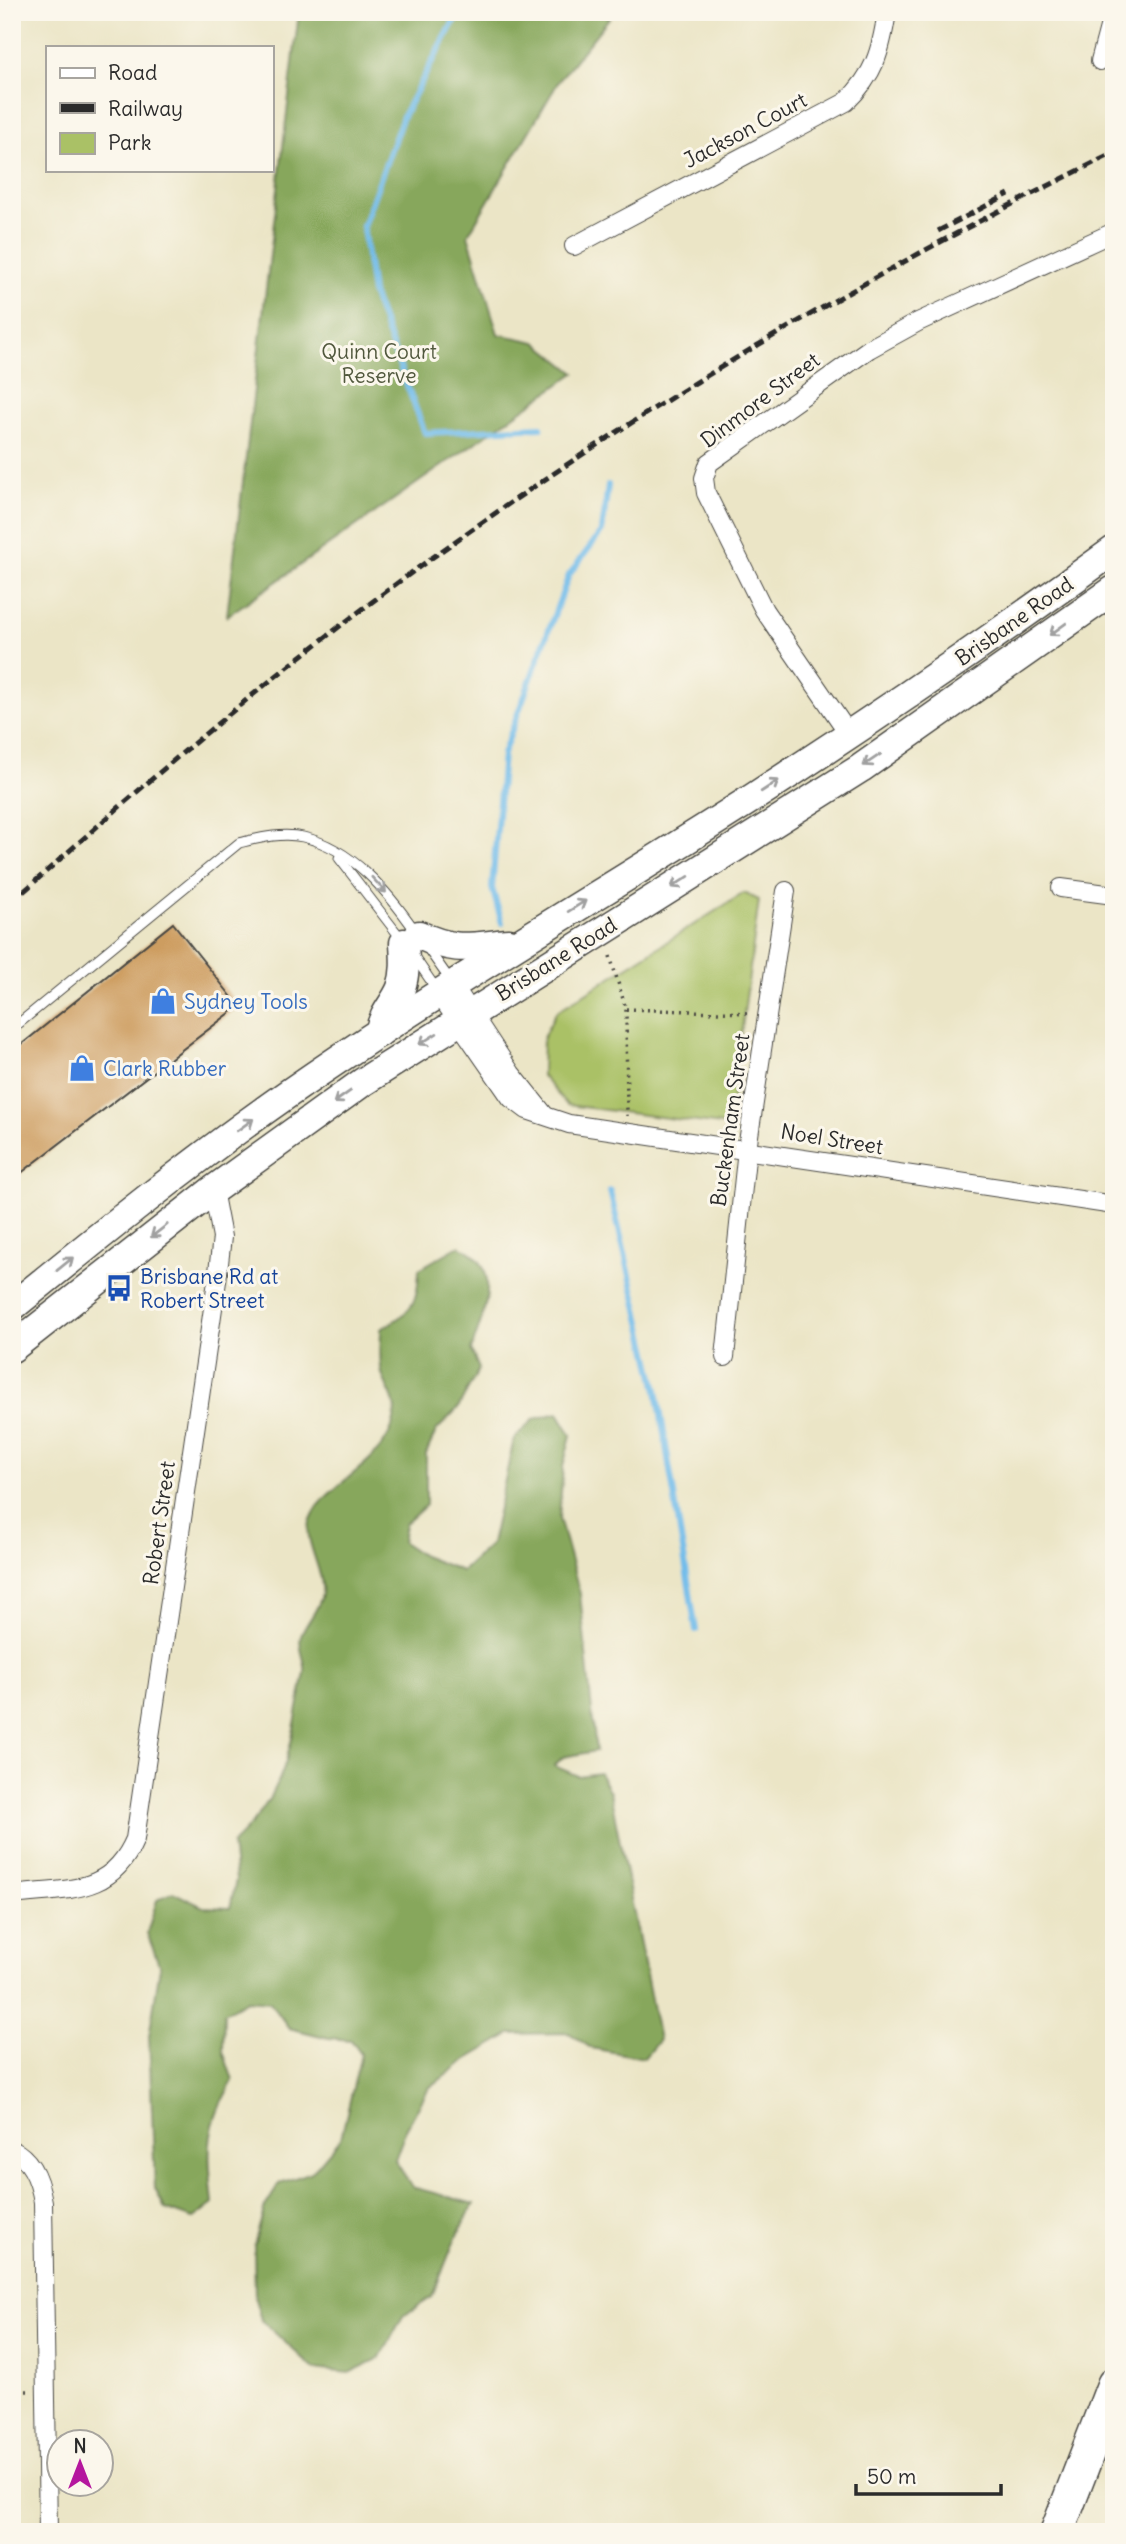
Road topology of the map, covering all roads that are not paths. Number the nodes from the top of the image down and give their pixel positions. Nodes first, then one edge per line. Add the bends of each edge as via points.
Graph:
1 (887, 12) edge
2 (1114, 12) edge
3 (1100, 61) dead end
4 (1114, 232) edge
5 (574, 246) dead end
6 (1114, 550) edge
7 (1114, 590) edge
8 (849, 734) junction
9 (328, 846) junction
10 (1061, 888) dead end
11 (786, 891) dead end
12 (1114, 895) edge
13 (412, 939) junction
14 (519, 943) junction
15 (446, 989) junction
16 (465, 1016) junction
17 (12, 1029) edge
18 (379, 1033) junction
19 (747, 1149) junction
20 (213, 1190) junction
21 (1114, 1205) edge
22 (12, 1307) edge
23 (12, 1348) edge
24 (725, 1357) dead end
25 (12, 1895) edge
26 (12, 2150) edge
27 (1114, 2384) edge
28 (48, 2532) edge
29 (1057, 2532) edge

1 - 5 street, Jackson Court via 881,50 866,83 846,102
2 - 3 street
4 - 8 street, Dinmore Street via 869,349 709,463 706,493 764,610
6 - 8 main road, Brisbane Road
7 -> 16 main road, Brisbane Road via 861,768
14 -> 8 main road, Brisbane Road
9 - 13 lane
9 -> 13 lane via 376,880
9 - 17 lane via 302,836 272,835 239,843
10 - 12 street
11 - 19 street, Buckenham Street
13 - 14 main road via 472,949
13 - 15 lane, Noel Street
13 - 15 lane, Noel Street
13 - 18 main road via 400,990 383,1014
14 - 15 main road, Brisbane Road
15 - 16 street, Noel Street
15 - 18 main road, Brisbane Road
16 - 19 street, Noel Street via 545,1115 569,1124
16 -> 20 main road, Brisbane Road
22 -> 18 main road, Brisbane Road via 173,1178
19 - 21 street, Noel Street
19 - 24 street, Buckenham Street
20 -> 23 main road, Brisbane Road
20 - 25 street, Robert Street via 221,1228 218,1270 135,1839 115,1873 101,1881
26 - 28 street via 33,2170 43,2202
27 - 29 highway

